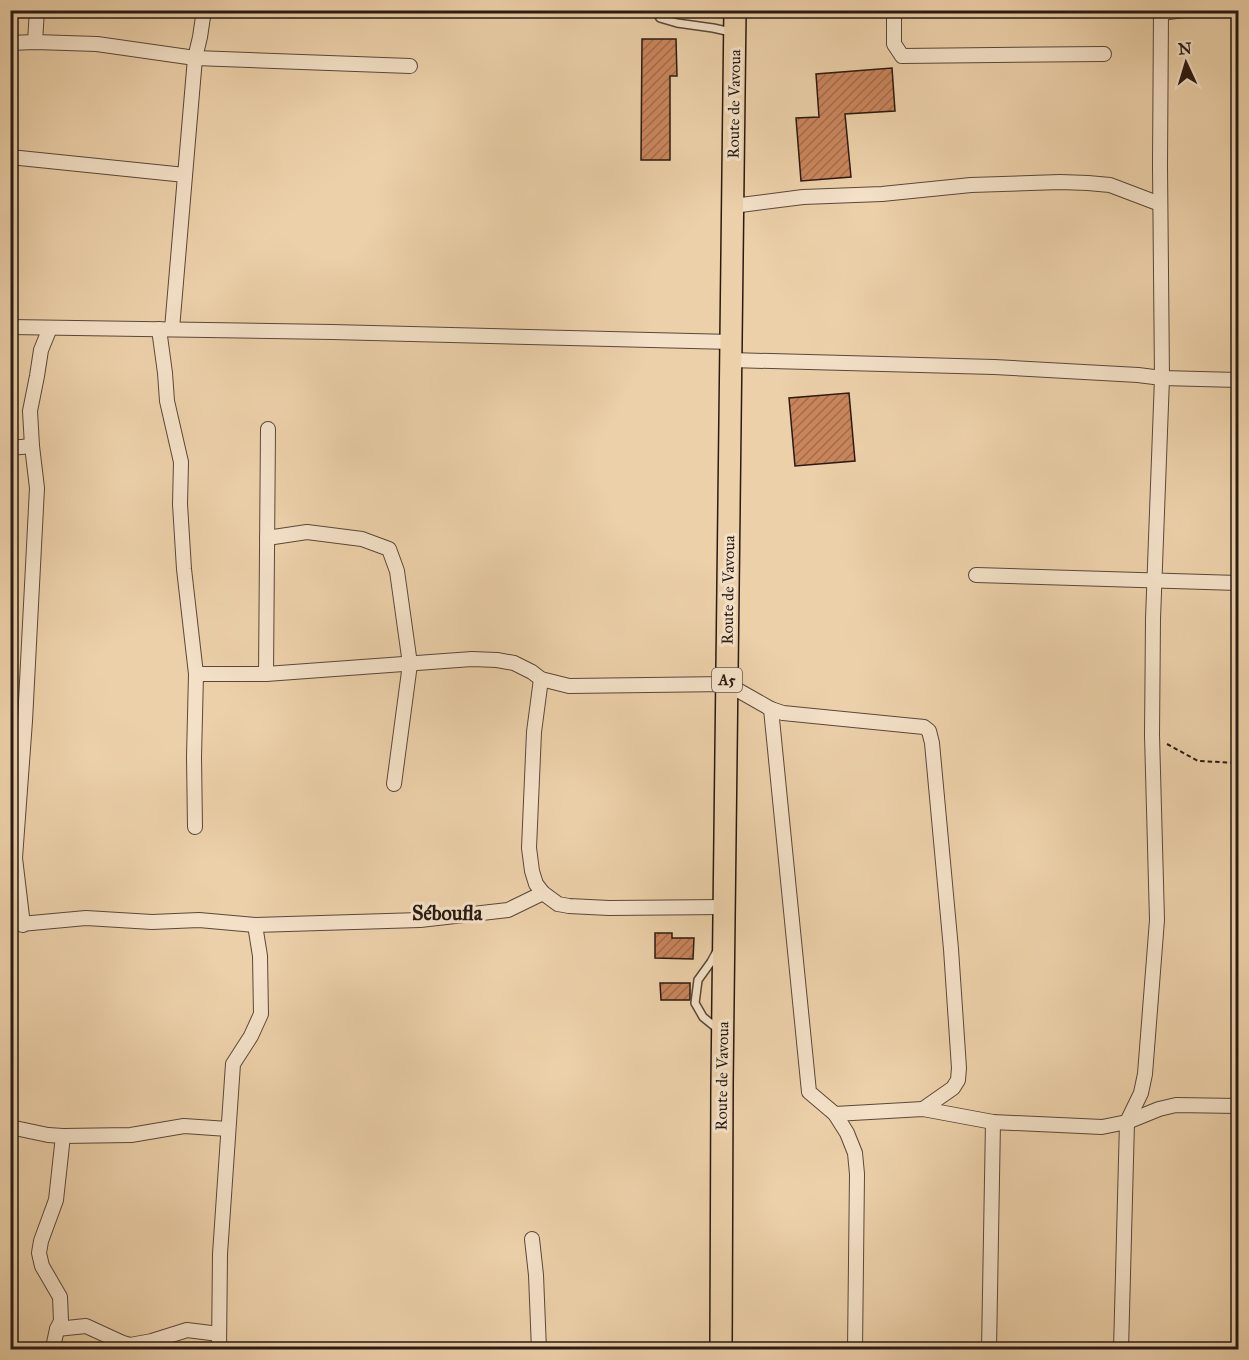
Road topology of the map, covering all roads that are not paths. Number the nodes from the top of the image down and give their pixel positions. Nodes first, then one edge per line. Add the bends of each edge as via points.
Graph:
1 (37, 10) edge
2 (204, 10) edge
3 (655, 10) edge
4 (735, 10) edge
5 (894, 10) edge
6 (1184, 10) edge
7 (1161, 12) edge
8 (735, 33) junction
9 (35, 42) junction
10 (10, 43) edge
11 (1104, 54) dead end
12 (195, 58) junction
13 (410, 66) dead end
14 (10, 157) edge
15 (185, 175) junction
16 (1160, 204) junction
17 (733, 206) junction
18 (10, 327) edge
19 (50, 328) junction
20 (165, 329) junction
21 (731, 351) junction
22 (1162, 378) junction
23 (1239, 380) edge
24 (268, 429) dead end
25 (32, 446) junction
26 (10, 448) edge
27 (267, 538) junction
28 (976, 575) dead end
29 (1155, 581) junction
30 (1239, 583) edge
31 (410, 664) junction
32 (196, 674) junction
33 (266, 674) junction
34 (541, 679) junction
35 (727, 684) junction
36 (771, 709) junction
37 (394, 784) dead end
38 (195, 827) dead end
39 (543, 893) junction
40 (725, 907) junction
41 (16, 925) edge
42 (255, 925) junction
43 (1239, 1106) edge
44 (923, 1109) junction
45 (835, 1114) junction
46 (993, 1122) junction
47 (1127, 1122) junction
48 (10, 1126) edge
49 (228, 1129) junction
50 (63, 1136) junction
51 (532, 1239) dead end
52 (57, 1329) junction
53 (219, 1334) junction
54 (55, 1350) edge
55 (219, 1350) edge
56 (539, 1350) edge
57 (721, 1350) edge
58 (855, 1350) edge
59 (988, 1350) edge
60 (1121, 1350) edge

1 - 9 street
2 - 12 street
3 - 8 lane via 660,18 677,23
4 - 8 main road, Route de Vavoua / A5
5 - 11 street via 894,44 902,56
6 - 7 street
7 - 16 street
8 - 17 main road, Route de Vavoua / A5
9 - 10 street
9 - 12 street via 97,45
12 - 13 street
12 - 15 street
14 - 15 street
15 - 20 street
16 - 17 street via 1110,185 1060,182 803,197
16 - 22 street
17 - 21 main road, Route de Vavoua / A5
18 - 19 street
19 - 20 street
19 - 25 street via 41,350 30,411
20 - 21 street via 321,331
20 - 32 street via 167,401 181,462 184,569
21 - 22 street
21 - 35 main road, Route de Vavoua / A5
22 - 23 street
22 - 29 street
24 - 27 street
25 - 26 street
25 - 41 street via 37,488 15,858
27 - 31 street via 307,532 362,539 389,549 397,571
27 - 33 street
28 - 29 street
29 - 30 street
29 - 47 street via 1152,735 1157,920 1145,1074
31 - 33 street
31 - 34 street via 497,660 514,663
31 - 37 street
32 - 33 street
32 - 38 street
34 - 35 street via 569,686
34 - 39 street via 534,732 529,848 536,884
35 - 36 street
35 - 40 main road, Route de Vavoua / A5
36 - 44 street via 924,727 930,731 959,1068 953,1088
36 - 45 street via 809,1092
39 - 40 street via 558,904 569,906
39 - 42 street via 508,910 431,919
40 - 57 main road, Route de Vavoua / A5
41 - 42 street via 86,918
42 - 49 street via 261,1014 233,1064
43 - 47 street via 1176,1105
44 - 45 street
44 - 46 street
45 - 58 street via 855,1153
46 - 47 street via 1102,1127
46 - 59 street
47 - 60 street
48 - 50 street
49 - 50 street via 184,1126 131,1135
49 - 53 street
50 - 52 street via 56,1200 39,1253 60,1297 61,1321
51 - 56 street
52 - 53 street via 86,1326 130,1345 187,1330
52 - 54 street
53 - 55 street

